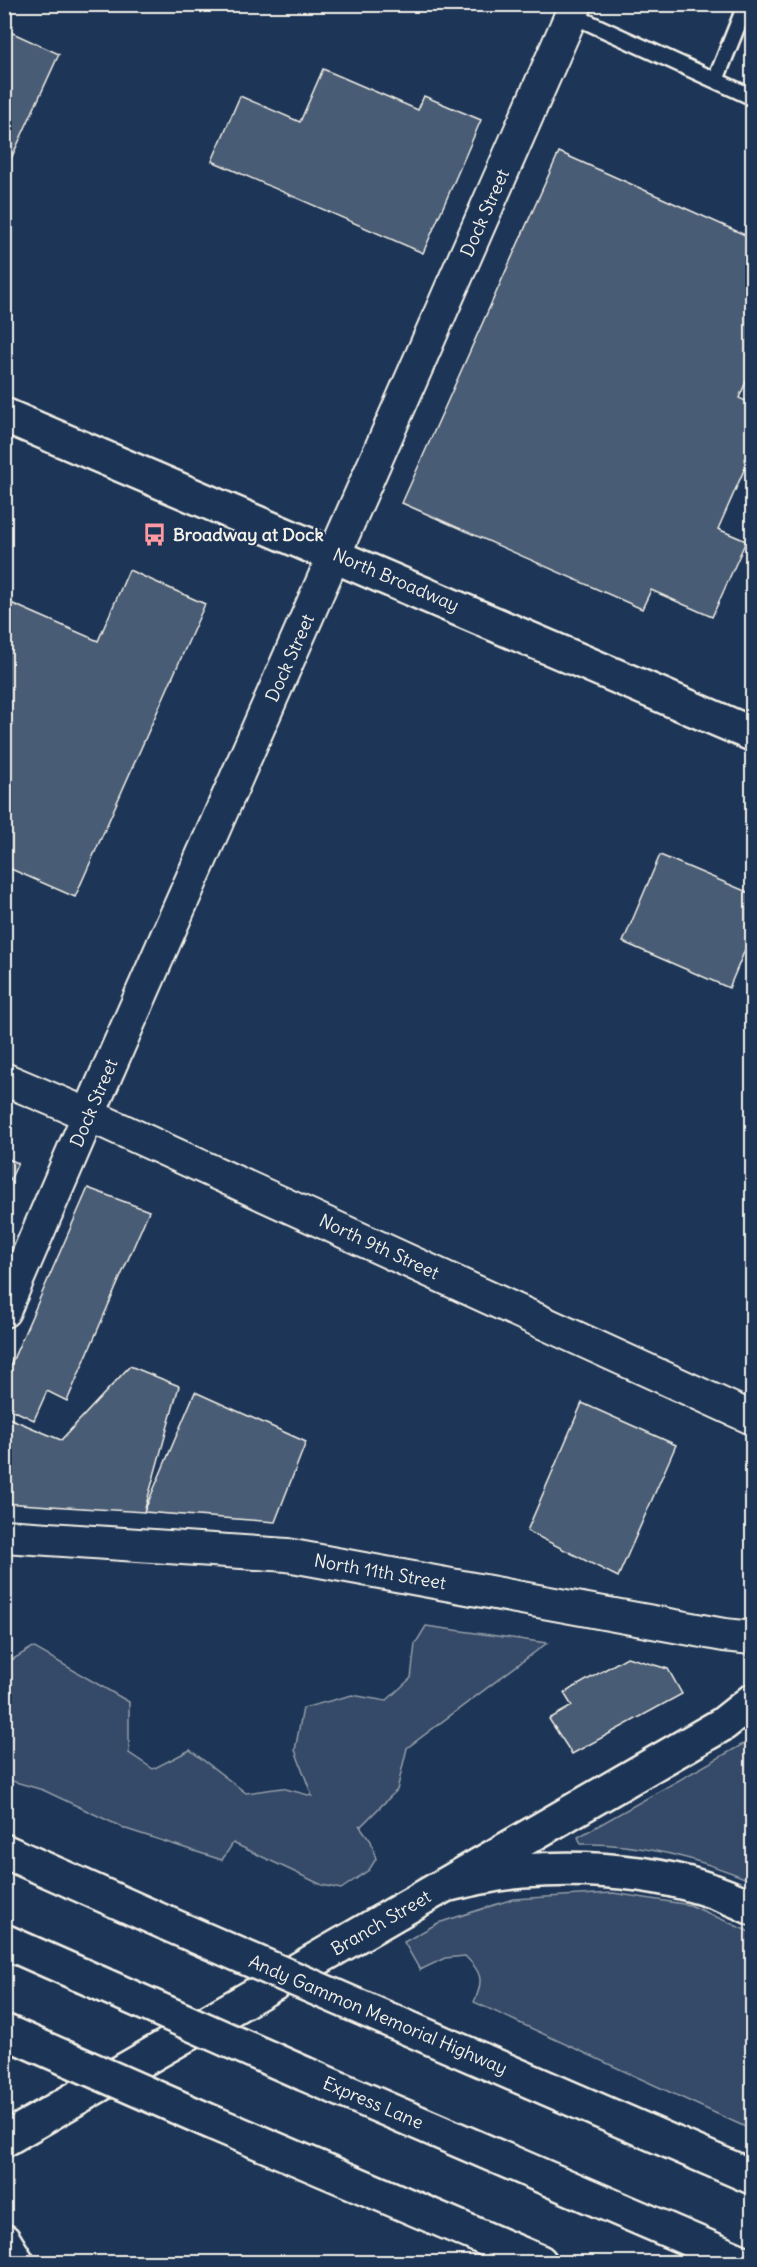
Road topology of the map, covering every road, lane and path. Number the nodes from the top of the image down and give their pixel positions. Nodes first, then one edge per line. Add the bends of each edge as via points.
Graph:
1 (746, 4) edge
2 (574, 10) edge
3 (716, 79) junction
4 (753, 97) edge
5 (4, 415) edge
6 (336, 554) junction
7 (753, 734) edge
8 (4, 1079) edge
9 (89, 1115) junction
10 (4, 1311) edge
11 (753, 1418) edge
12 (4, 1536) edge
13 (753, 1638) edge
14 (753, 1701) edge
15 (4, 1851) edge
16 (449, 1884) junction
17 (753, 1908) edge
18 (4, 1941) edge
19 (4, 2031) edge
20 (4, 2140) edge
21 (753, 2177) edge
22 (472, 2234) junction
23 (4, 2241) edge
24 (17, 2262) edge
25 (506, 2262) edge
26 (540, 2262) edge
27 (742, 2262) edge

1 - 3 lane
2 - 3 lane
2 - 6 street, Dock Street
3 - 4 lane
5 - 6 main road, North Broadway
6 - 7 main road, North Broadway
6 - 9 street, Dock Street
8 - 9 street, North 9th Street
9 - 10 street, Dock Street
9 - 11 street, North 9th Street
12 - 13 street, North 11th Street via 286,1555
14 - 16 main road, Branch Street via 723,1724
15 - 21 main road, Andy Gammon Memorial Highway, bridge
16 - 17 main road via 521,1871 597,1868 697,1886
16 - 20 main road, Branch Street
18 - 27 main road, Express Lane, bridge
19 - 22 main road, bridge
22 - 25 main road
22 - 26 main road
23 - 24 main road

